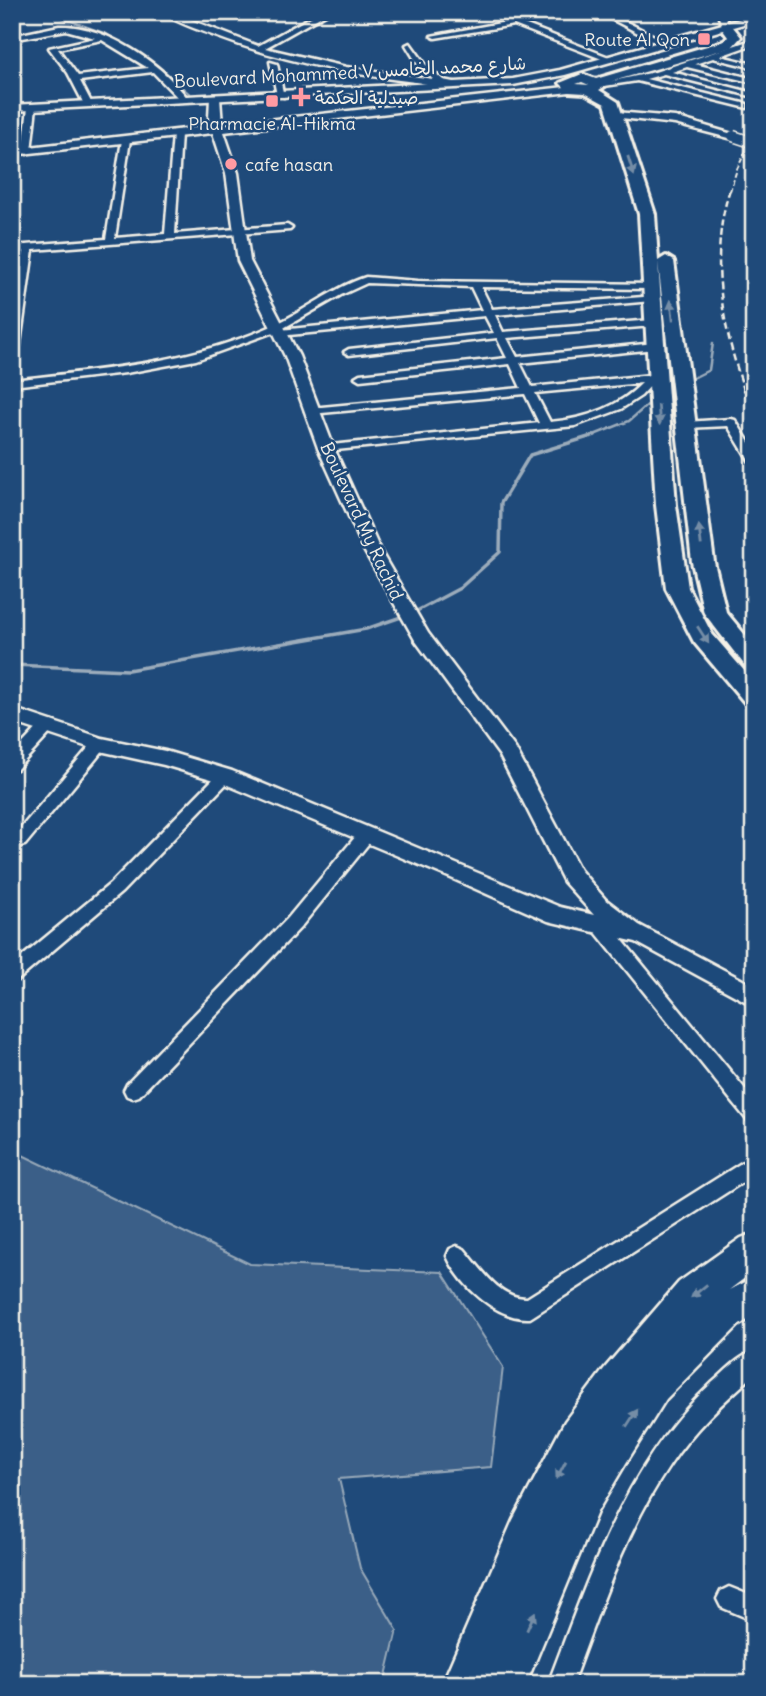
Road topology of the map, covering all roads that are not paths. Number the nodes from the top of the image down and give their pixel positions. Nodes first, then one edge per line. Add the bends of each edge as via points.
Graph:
1 (164, 12) edge
2 (326, 12) edge
3 (486, 12) edge
4 (601, 12) edge
5 (720, 12) edge
6 (754, 18) edge
7 (513, 23) junction
8 (726, 26) junction
9 (435, 36) dead end
10 (12, 38) edge
11 (101, 38) junction
12 (754, 41) edge
13 (664, 43) junction
14 (410, 45) dead end
15 (260, 48) junction
16 (735, 48) junction
17 (754, 52) edge
18 (712, 57) junction
19 (610, 59) junction
20 (144, 62) junction
21 (273, 64) dead end
22 (686, 64) junction
23 (754, 66) edge
24 (155, 69) junction
25 (661, 71) junction
26 (74, 76) junction
27 (636, 79) junction
28 (754, 81) edge
29 (441, 83) junction
30 (468, 85) junction
31 (587, 85) junction
32 (281, 94) junction
33 (754, 95) edge
34 (215, 98) junction
35 (184, 99) junction
36 (88, 104) junction
37 (744, 106) dead end
38 (32, 107) junction
39 (12, 108) edge
40 (623, 115) junction
41 (219, 130) junction
42 (177, 134) junction
43 (126, 140) junction
44 (754, 143) edge
45 (27, 151) junction
46 (12, 152) edge
47 (287, 228) dead end
48 (238, 231) junction
49 (170, 236) junction
50 (110, 242) junction
51 (29, 248) junction
52 (12, 249) edge
53 (474, 284) junction
54 (651, 292) junction
55 (487, 313) junction
56 (653, 323) junction
57 (278, 331) junction
58 (499, 335) junction
59 (655, 346) junction
60 (349, 352) dead end
61 (515, 361) junction
62 (12, 366) edge
63 (360, 377) dead end
64 (654, 378) junction
65 (12, 383) edge
66 (528, 390) junction
67 (311, 411) junction
68 (686, 425) junction
69 (547, 427) junction
70 (326, 448) junction
71 (754, 460) edge
72 (754, 662) edge
73 (754, 698) edge
74 (12, 715) edge
75 (48, 726) junction
76 (100, 744) junction
77 (12, 765) edge
78 (225, 776) junction
79 (367, 834) junction
80 (12, 841) edge
81 (600, 925) junction
82 (631, 931) junction
83 (12, 975) edge
84 (754, 997) edge
85 (133, 1090) dead end
86 (754, 1114) edge
87 (754, 1164) edge
88 (754, 1250) edge
89 (457, 1256) dead end
90 (754, 1295) edge
91 (754, 1362) edge
92 (729, 1599) dead end
93 (754, 1609) edge
94 (464, 1684) edge
95 (504, 1684) edge
96 (560, 1684) edge

1 - 15 street
2 - 15 street
3 - 7 street
4 - 13 street
5 - 8 street
6 - 8 main road, Boulevard Mohammed V شارع محمد الخامس
7 - 9 street
7 - 19 street
8 - 13 main road, Boulevard Mohammed V شارع محمد الخامس
8 - 31 main road via 735,37 728,44
10 - 11 street via 66,28
11 - 20 street
11 - 26 street via 54,48
12 - 16 street
13 - 19 main road, Boulevard Mohammed V شارع محمد الخامس
14 - 29 street
15 - 29 street via 333,66
16 - 17 street
16 - 18 street
18 - 22 street
18 - 23 street
19 - 30 main road, Boulevard Mohammed V شارع محمد الخامس via 534,79
20 - 24 street
20 - 26 street
21 - 32 street
22 - 25 street
22 - 28 street
24 - 26 street
24 - 35 street
25 - 27 street
25 - 33 street
26 - 36 street
27 - 31 street
27 - 37 street
29 - 30 street
30 - 32 main road, Boulevard Mohammed V شارع محمد الخامس
31 - 40 main road
31 - 41 street
32 - 34 main road, Boulevard Mohammed V شارع محمد الخامس
34 - 35 main road, Boulevard Mohammed V شارع محمد الخامس
34 - 41 street, Boulevard My Rachid
35 - 36 main road, Boulevard Mohammed V شارع محمد الخامس
36 - 38 main road, Boulevard Mohammed V شارع محمد الخامس
38 - 39 main road, Boulevard Mohammed V شارع محمد الخامس
38 - 45 street
40 - 44 street, bridge via 655,115
40 -> 54 main road via 647,214
68 -> 40 main road via 659,215 644,152
41 - 42 street
41 - 48 street, Boulevard My Rachid via 232,173
42 - 43 street
42 - 49 street
43 - 45 street
43 - 50 street
45 - 46 street
47 - 48 street
48 - 49 street
48 - 57 street, Boulevard My Rachid via 244,261
49 - 50 street
50 - 51 street
51 - 52 street
51 - 62 street
53 - 54 street
53 - 55 street
53 - 57 street via 363,281
54 - 55 street
54 - 56 main road
55 - 57 street
55 - 58 street
56 - 58 street
56 - 59 main road
57 - 65 street via 175,362
57 - 67 street, Boulevard My Rachid
58 - 60 street
58 - 61 street
59 - 61 street
59 - 64 main road
61 - 63 street
61 - 66 street
64 - 66 street
64 - 69 street via 607,411
64 -> 73 main road via 677,588 702,636
66 - 67 street
66 - 69 street
67 - 70 street, Boulevard My Rachid
68 - 71 street via 731,422
72 -> 68 main road via 715,613 703,562
69 - 70 street
70 - 82 street, Boulevard My Rachid via 402,607 508,753 572,876 597,905
74 - 75 street
75 - 76 street
75 - 77 street
76 - 78 street
76 - 80 street via 19,841
78 - 79 street
78 - 83 street via 116,888
79 - 81 street via 556,915
79 - 85 street via 294,923
81 - 82 street
81 - 86 street
82 - 84 street
87 - 89 street via 530,1308 515,1309 500,1302
88 -> 94 highway via 692,1295 617,1382 579,1435 527,1534
95 -> 90 highway via 583,1498 612,1449 653,1386 725,1313
91 - 96 street via 683,1429 639,1493
92 - 93 street

